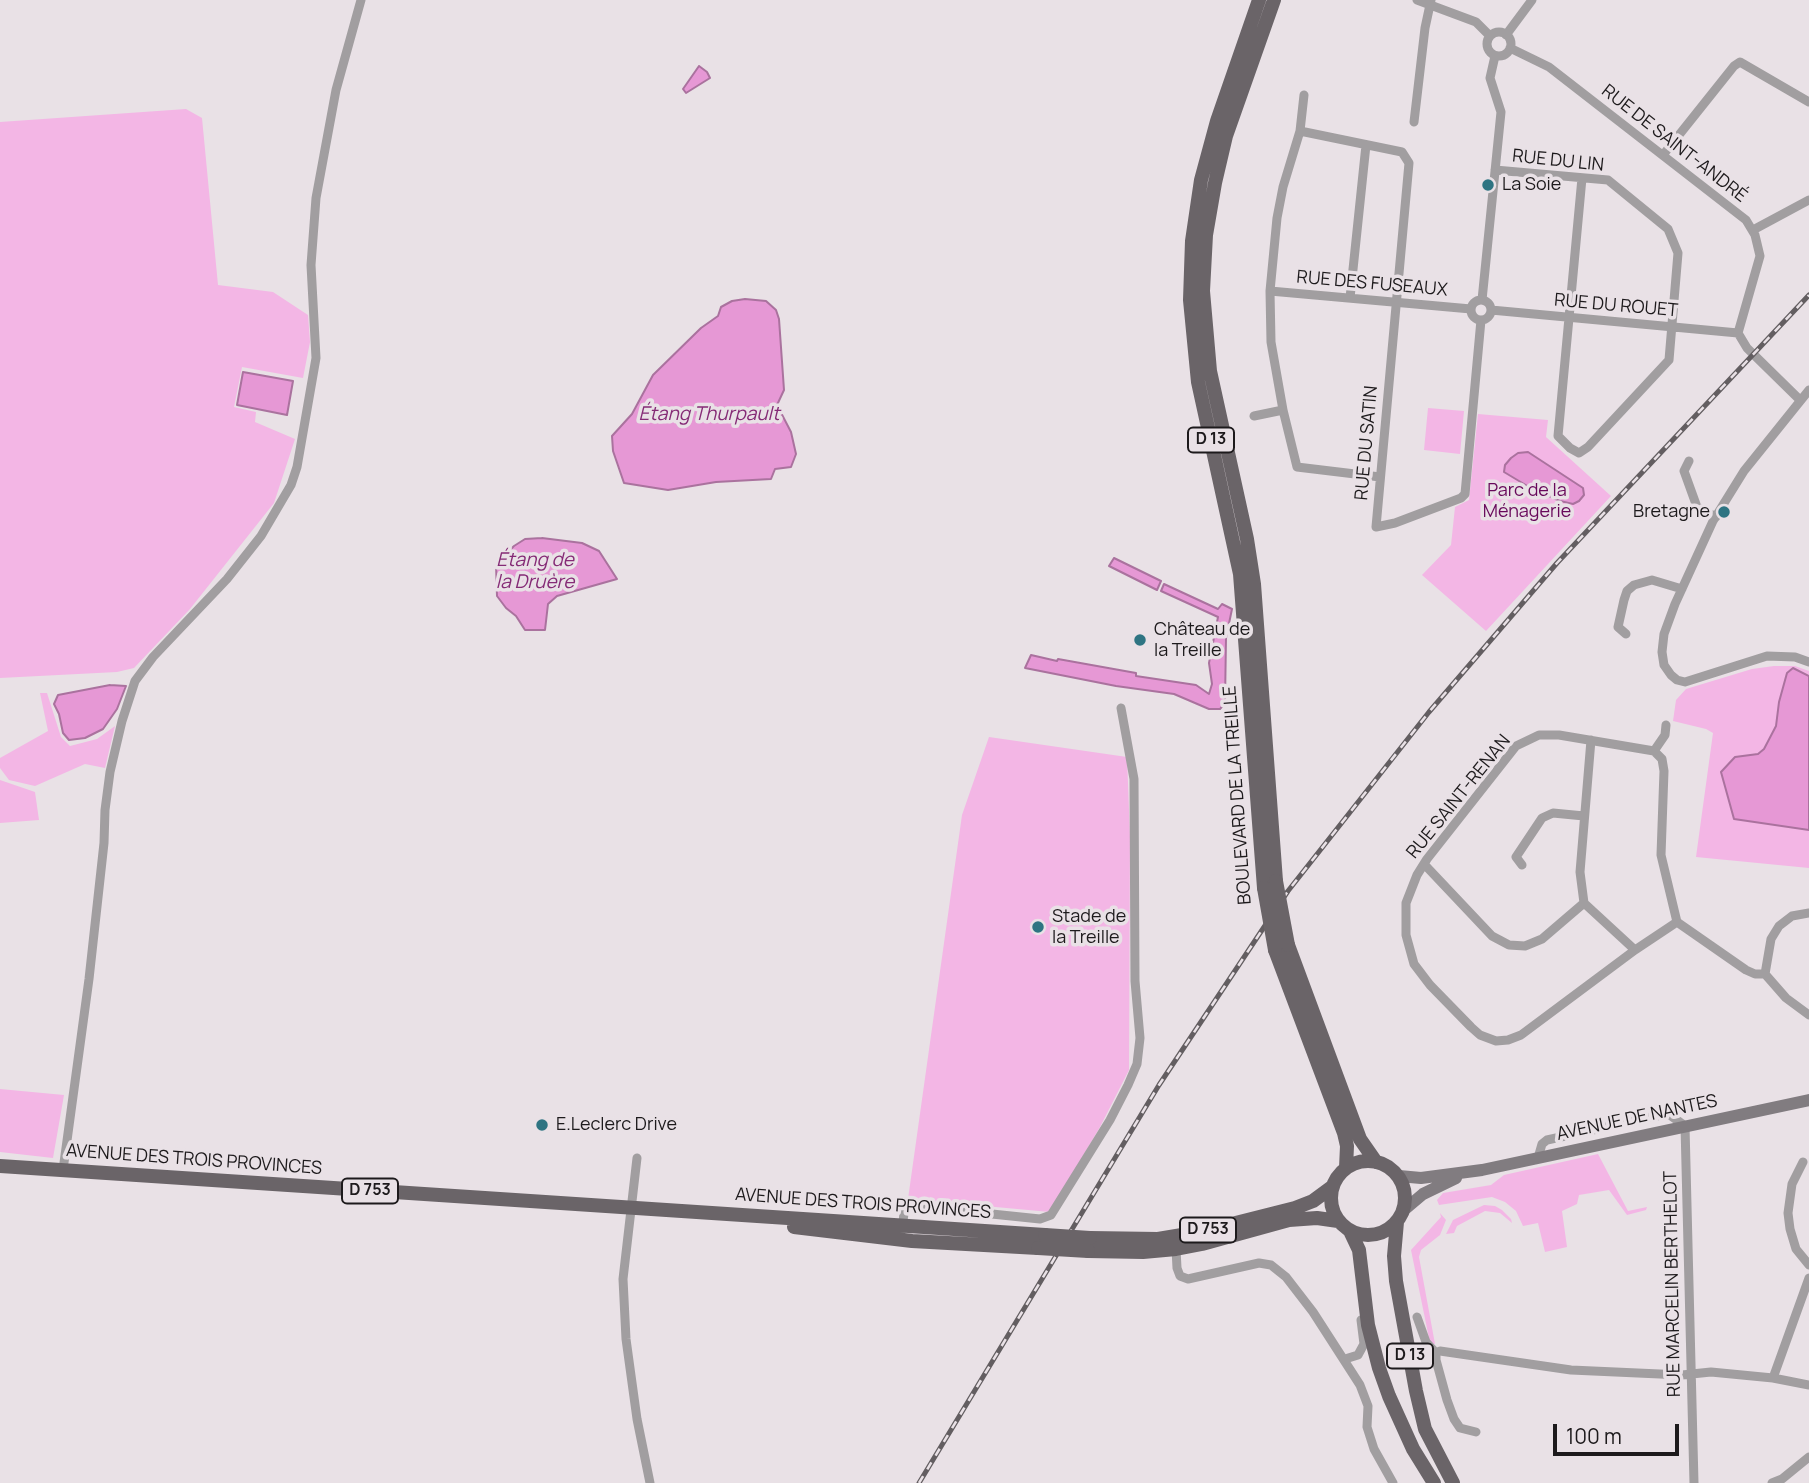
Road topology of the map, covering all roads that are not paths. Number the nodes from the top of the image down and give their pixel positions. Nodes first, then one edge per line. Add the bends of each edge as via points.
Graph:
1 (361, 0) edge
2 (1259, 0) edge
3 (1274, 0) edge
4 (1417, 0) edge
5 (1532, 0) edge
6 (1431, 2) edge
7 (1506, 35) junction
8 (1490, 36) junction
9 (1510, 48) junction
10 (1494, 56) junction
11 (1304, 95) dead end
12 (1809, 103) edge
13 (1414, 122) dead end
14 (1300, 131) junction
15 (1366, 145) junction
16 (1663, 155) junction
17 (1495, 170) junction
18 (1582, 178) junction
19 (1809, 200) edge
20 (1753, 230) junction
21 (1270, 291) junction
22 (1350, 298) junction
23 (1482, 300) junction
24 (1397, 302) junction
25 (1471, 309) junction
26 (1491, 310) junction
27 (1568, 317) junction
28 (1481, 320) junction
29 (1672, 327) junction
30 (1738, 333) junction
31 (1809, 390) edge
32 (1800, 400) junction
33 (1283, 410) junction
34 (1254, 416) dead end
35 (1689, 461) dead end
36 (1380, 477) junction
37 (1716, 517) junction
38 (1682, 589) junction
39 (1626, 634) dead end
40 (1809, 662) edge
41 (1121, 708) dead end
42 (1666, 724) dead end
43 (1591, 740) junction
44 (1654, 751) junction
45 (1584, 816) junction
46 (1424, 864) junction
47 (1522, 865) dead end
48 (1270, 885) junction
49 (1584, 902) junction
50 (1809, 913) edge
51 (1677, 922) junction
52 (1282, 947) junction
53 (1635, 950) junction
54 (1765, 974) junction
55 (1809, 1015) edge
56 (1809, 1100) edge
57 (1685, 1126) junction
58 (637, 1158) dead end
59 (1376, 1162) junction
60 (1803, 1162) dead end
61 (0, 1166) edge
62 (1346, 1168) junction
63 (63, 1170) junction
64 (1472, 1172) junction
65 (1399, 1176) junction
66 (1332, 1187) junction
67 (632, 1208) junction
68 (678, 1211) junction
69 (1400, 1216) junction
70 (1338, 1221) junction
71 (902, 1225) junction
72 (1350, 1231) junction
73 (912, 1241) junction
74 (1089, 1245) junction
75 (1176, 1249) junction
76 (1809, 1265) edge
77 (1809, 1278) edge
78 (1363, 1283) junction
79 (1417, 1317) dead end
80 (1436, 1353) junction
81 (1345, 1359) junction
82 (1690, 1372) junction
83 (1773, 1378) junction
84 (1809, 1384) edge
85 (1476, 1432) dead end
86 (1809, 1457) edge
87 (650, 1483) edge
88 (1393, 1483) edge
89 (1434, 1483) edge
90 (1453, 1483) edge
91 (1694, 1483) edge
92 (1772, 1483) edge

1 - 63 street via 336,90 316,198 311,265 316,358 297,467 261,536 135,681 122,721 105,810 89,979
2 - 48 main road, BOULEVARD DE LA TREILLE / D 13 via 1216,121 1201,180 1190,300 1198,382 1240,574
3 - 48 main road, BOULEVARD DE LA TREILLE / D 13 via 1220,159 1210,208 1203,290 1210,371 1254,584
4 - 6 street
5 - 7 street
6 - 8 street via 1476,22
6 - 13 street
7 - 8 street
7 - 9 street
8 - 10 street via 1486,47
9 - 10 street via 1502,56
9 - 16 street, RUE DE SAINT-ANDRÉ via 1549,67
10 - 17 street via 1491,85 1501,111
11 - 14 street
12 - 16 street via 1740,62
14 - 15 street, RUE DU SATIN
14 - 21 street via 1283,187
15 - 22 street
15 - 24 street, RUE DU SATIN via 1402,152 1409,163
16 - 20 street, RUE DE SAINT-ANDRÉ
17 - 18 street, RUE DU LIN
17 - 23 street
18 - 27 street
18 - 29 street, RUE DU LIN via 1608,180 1668,229 1678,253
19 - 20 street
20 - 30 street via 1760,256
21 - 22 street, RUE DES FUSEAUX
21 - 33 street via 1271,342
22 - 24 street, RUE DES FUSEAUX
23 - 25 street
23 - 26 street
24 - 25 street, RUE DES FUSEAUX
24 - 36 street, RUE DU SATIN
25 - 28 street
26 - 27 street, RUE DU ROUET
26 - 28 street
27 - 29 street, RUE DU ROUET
27 - 29 street, RUE DU LIN via 1558,436 1579,453 1669,360
28 - 36 street, RUE DU SATIN via 1465,494 1376,527
29 - 30 street, RUE DU ROUET
30 - 32 street via 1747,348
31 - 32 street
32 - 37 street via 1744,471
33 - 34 street
33 - 36 street via 1297,467
35 - 37 street via 1684,471 1697,507
37 - 38 street
38 - 39 street via 1652,580 1634,585 1627,591 1618,627
38 - 40 street via 1664,634 1662,652 1664,665 1677,680 1693,681 1767,656
41 - 71 street via 1134,779 1135,981 1140,1038 1128,1085 1051,1215 1040,1219 905,1205
42 - 44 street
43 - 44 street, RUE SAINT-RENAN
43 - 45 street
43 - 46 street, RUE SAINT-RENAN via 1539,735 1517,746
44 - 51 street via 1662,759 1664,771 1661,855
45 - 47 street via 1553,813 1542,818 1516,858
45 - 49 street via 1580,872
46 - 49 street via 1492,936 1509,944 1525,946 1542,939
46 - 53 street, RUE SAINT-RENAN via 1406,903 1410,954 1430,985 1487,1038 1508,1040 1521,1035
48 - 52 main road, BOULEVARD DE LA TREILLE / D 13, bridge
49 - 53 street
50 - 54 street via 1792,916 1780,926 1771,939
51 - 53 street, RUE SAINT-RENAN
51 - 54 street via 1746,970
52 - 59 main road, BOULEVARD DE LA TREILLE / D 13 via 1356,1129
52 - 62 main road, BOULEVARD DE LA TREILLE / D 13 via 1347,1146
54 - 55 street
56 - 57 main road, AVENUE DE NANTES
57 - 64 main road, AVENUE DE NANTES
57 - 82 street, RUE MARCELIN BERTHELOT
58 - 67 street
59 - 62 main road
59 - 65 main road
60 - 76 street via 1792,1184 1788,1213 1796,1248
61 - 63 main road, AVENUE DES TROIS PROVINCES / D 753
62 - 66 main road
63 - 67 main road, AVENUE DES TROIS PROVINCES / D 753
64 - 65 main road, AVENUE DE NANTES
64 - 69 main road, AVENUE DE NANTES via 1423,1194
65 - 69 main road via 1403,1185
66 - 70 main road
66 - 74 main road, D 753 via 1295,1208 1200,1232
67 - 68 main road, AVENUE DES TROIS PROVINCES / D 753
67 - 87 street via 623,1279 626,1339
68 - 71 main road, AVENUE DES TROIS PROVINCES / D 753
68 - 73 main road, AVENUE DES TROIS PROVINCES / D 753
69 - 72 main road via 1375,1235
69 - 90 main road, D 13 via 1394,1256 1396,1281 1416,1391 1425,1429
70 - 72 main road
70 - 75 main road, D 753 via 1289,1220
71 - 73 street via 902,1234
71 - 74 main road, AVENUE DES TROIS PROVINCES / D 753, bridge via 1045,1235
72 - 78 main road, D 13 via 1359,1250
73 - 74 main road, AVENUE DES TROIS PROVINCES / D 753, bridge via 1038,1248
74 - 75 main road, D 753 via 1143,1252
75 - 81 street via 1180,1276 1188,1279 1259,1263 1271,1265 1286,1277
77 - 83 street
78 - 81 street via 1359,1300 1364,1344 1358,1355
78 - 89 main road, D 13 via 1368,1325 1389,1396
79 - 80 street via 1426,1342
80 - 82 street via 1443,1350 1571,1370
80 - 85 street via 1454,1419 1460,1428
81 - 88 street via 1368,1406 1367,1427 1374,1449
82 - 83 street
82 - 91 street, RUE MARCELIN BERTHELOT
83 - 84 street
86 - 92 street

